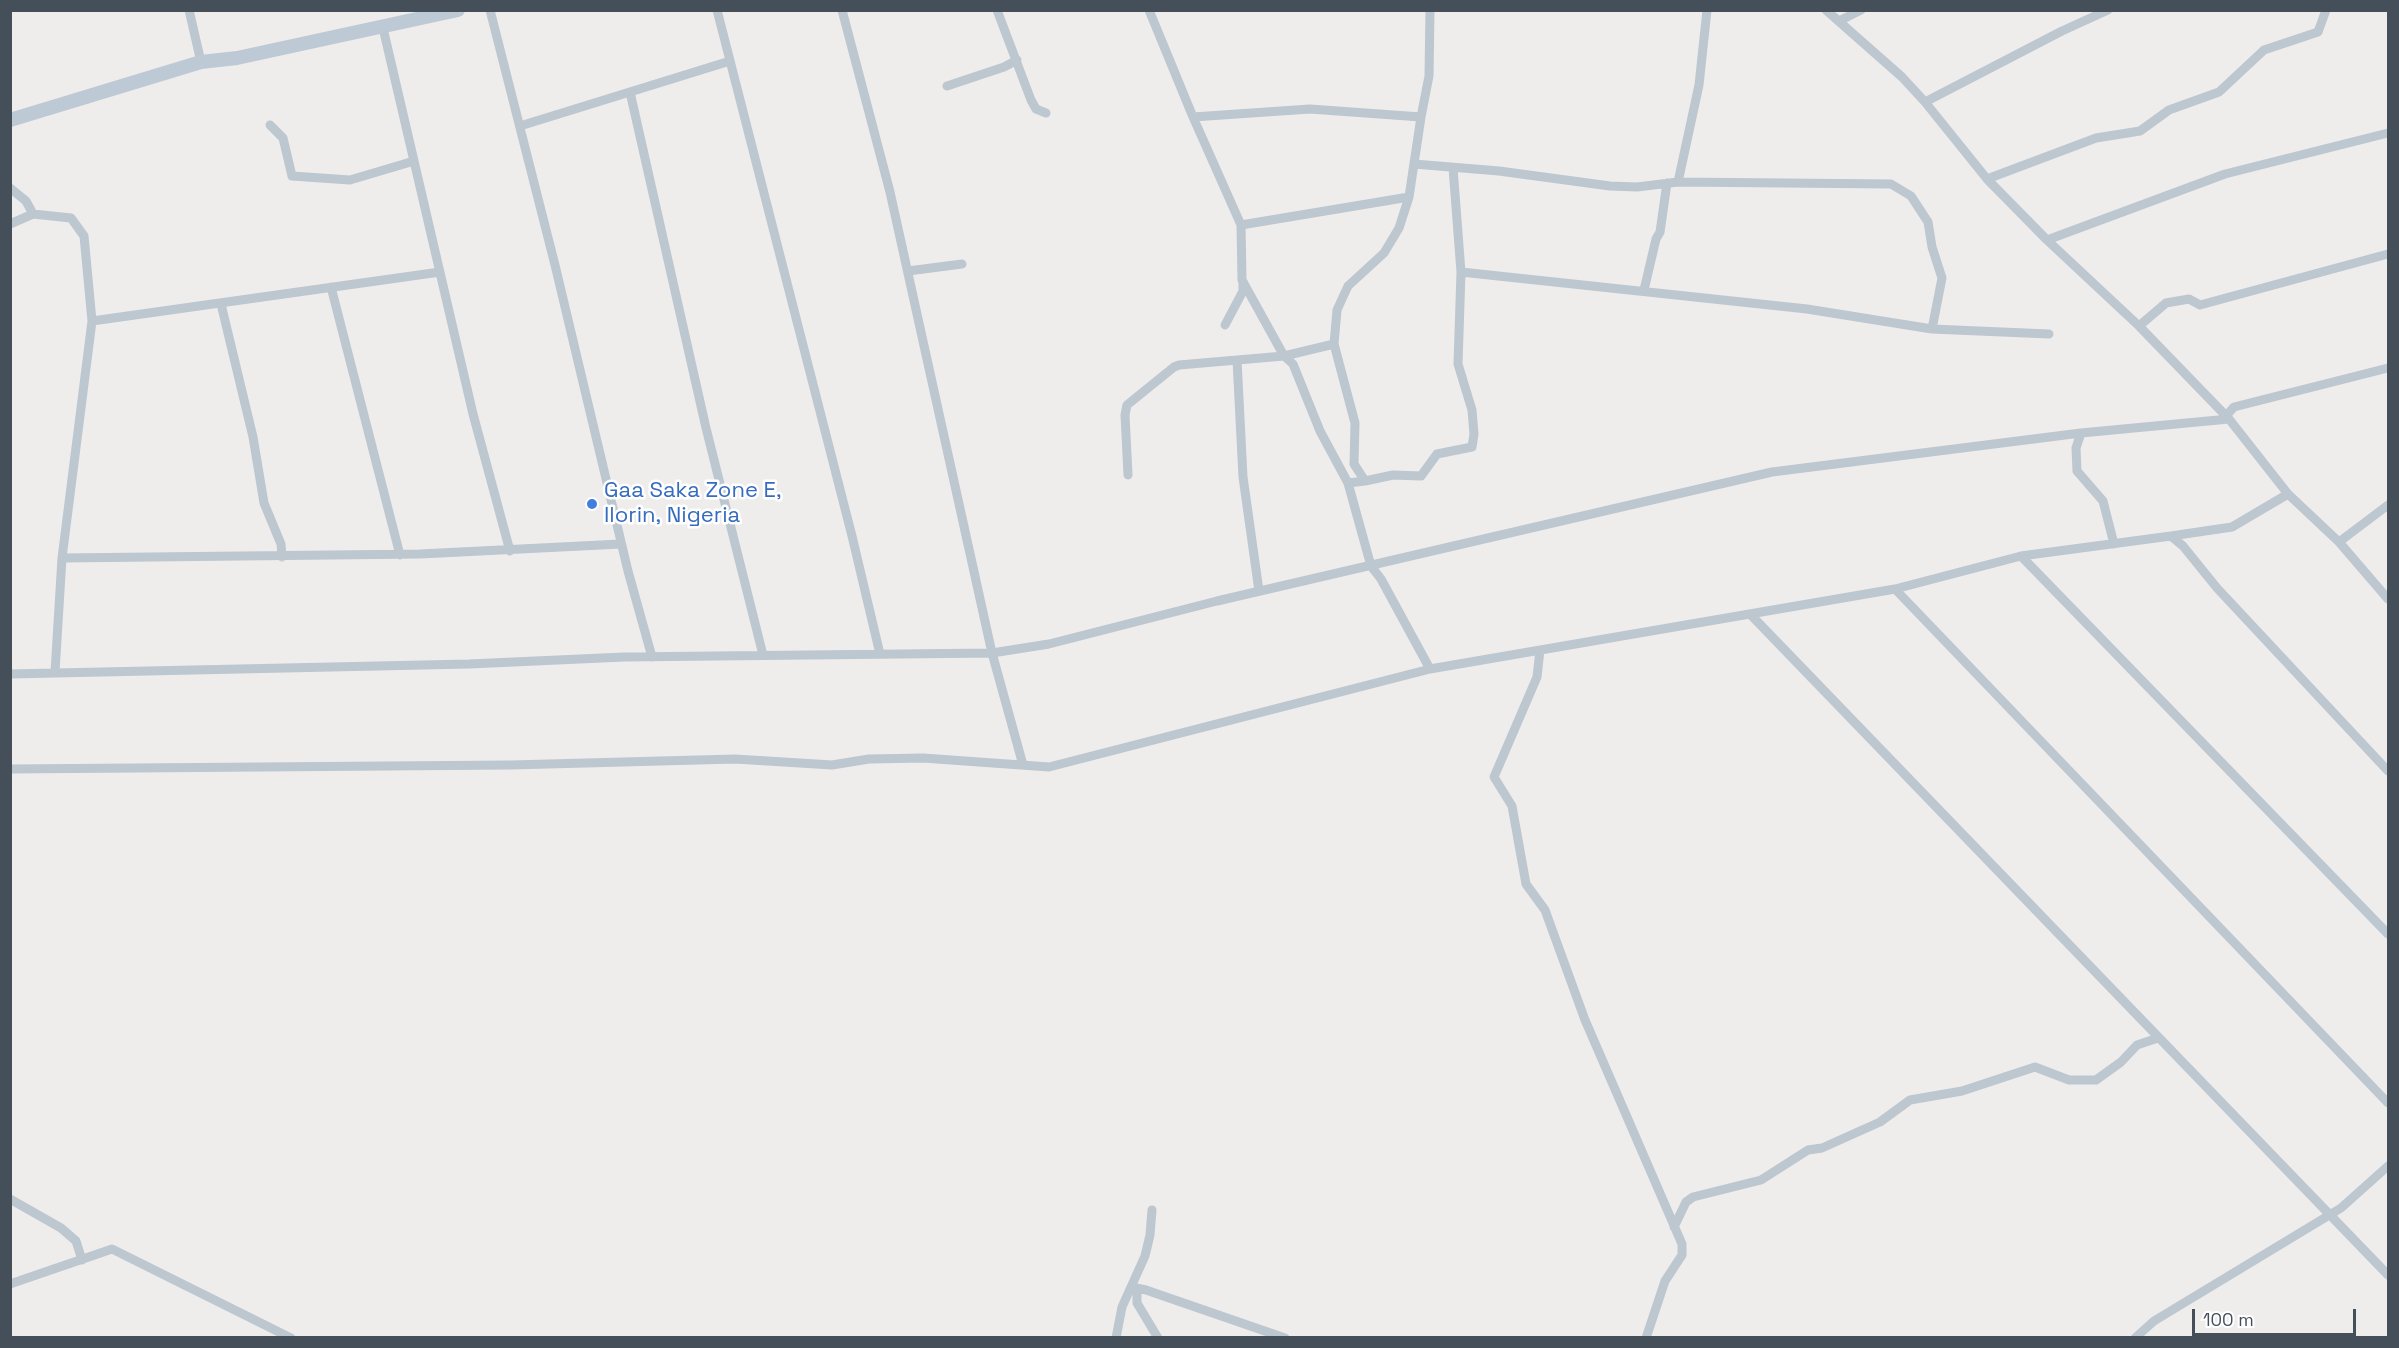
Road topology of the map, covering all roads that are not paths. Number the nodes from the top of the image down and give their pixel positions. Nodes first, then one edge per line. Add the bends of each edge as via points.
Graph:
1 (189, 10) edge
2 (490, 10) edge
3 (717, 10) edge
4 (843, 10) edge
5 (997, 10) edge
6 (1149, 10) edge
7 (1430, 10) edge
8 (1707, 10) edge
9 (1826, 10) edge
10 (1860, 10) edge
11 (2108, 10) edge
12 (2326, 10) edge
13 (455, 11) edge
14 (414, 16) edge
15 (1839, 21) junction
16 (383, 28) junction
17 (1017, 60) junction
18 (730, 61) junction
19 (201, 63) junction
20 (947, 86) dead end
21 (630, 92) junction
22 (1925, 102) junction
23 (1046, 113) dead end
24 (1193, 117) junction
25 (1421, 117) junction
26 (10, 120) edge
27 (270, 124) dead end
28 (520, 126) junction
29 (2388, 133) edge
30 (414, 161) junction
31 (1414, 164) junction
32 (1453, 168) junction
33 (1987, 180) junction
34 (1678, 182) junction
35 (1667, 183) junction
36 (10, 188) edge
37 (1409, 197) junction
38 (33, 214) junction
39 (10, 224) edge
40 (1241, 225) junction
41 (2047, 240) junction
42 (2388, 254) edge
43 (962, 264) dead end
44 (908, 271) junction
45 (440, 272) junction
46 (1461, 272) junction
47 (1242, 280) junction
48 (331, 287) junction
49 (1644, 290) junction
50 (221, 304) junction
51 (92, 321) junction
52 (1225, 325) dead end
53 (2139, 327) junction
54 (1932, 329) junction
55 (2049, 334) dead end
56 (1334, 344) junction
57 (1284, 356) junction
58 (1237, 360) junction
59 (2388, 368) edge
60 (2228, 417) junction
61 (2080, 433) junction
62 (1128, 475) dead end
63 (1365, 481) junction
64 (1348, 483) junction
65 (2288, 494) junction
66 (2388, 505) edge
67 (2171, 537) junction
68 (2339, 542) junction
69 (621, 544) junction
70 (2114, 544) junction
71 (510, 551) junction
72 (400, 555) junction
73 (282, 556) junction
74 (2021, 556) junction
75 (62, 558) junction
76 (1371, 566) junction
77 (1894, 589) junction
78 (1259, 591) junction
79 (2388, 599) edge
80 (1750, 614) junction
81 (1540, 650) junction
82 (992, 653) junction
83 (880, 654) junction
84 (763, 655) junction
85 (652, 657) junction
86 (1430, 669) junction
87 (55, 672) junction
88 (10, 674) edge
89 (1023, 765) junction
90 (10, 769) edge
91 (2388, 771) edge
92 (2388, 934) edge
93 (2158, 1038) junction
94 (2388, 1103) edge
95 (2388, 1166) edge
96 (10, 1199) edge
97 (1152, 1210) dead end
98 (2329, 1215) junction
99 (1674, 1227) junction
100 (82, 1260) junction
101 (2388, 1275) edge
102 (10, 1284) edge
103 (1134, 1287) junction
104 (291, 1338) edge
105 (1116, 1338) edge
106 (1158, 1338) edge
107 (1285, 1338) edge
108 (1646, 1338) edge
109 (2135, 1338) edge

1 - 19 street
2 - 28 street
3 - 18 street
4 - 44 street
5 - 17 street
6 - 24 street
7 - 25 street via 1429,76
8 - 34 street via 1699,85
9 - 15 street
10 - 15 street
11 - 22 street
12 - 33 street via 2318,32 2264,50 2218,92 2169,110 2140,131 2096,138
13 - 14 street
14 - 16 street
15 - 22 street
16 - 19 street
16 - 30 street
17 - 20 street
17 - 23 street via 1030,100 1036,109
18 - 21 street
18 - 83 street
19 - 26 street
21 - 28 street
21 - 84 street via 706,428
22 - 33 street
24 - 25 street via 1311,109
24 - 40 street
25 - 31 street
27 - 30 street via 283,138 292,176 350,180
28 - 69 street
29 - 41 street via 2225,174
30 - 45 street
31 - 32 street
31 - 37 street
32 - 35 street via 1610,186
32 - 46 street
33 - 41 street
34 - 35 street
34 - 54 street via 1898,186 1911,196 1928,222 1942,278
35 - 49 street via 1660,232
36 - 38 street via 26,201
37 - 40 street
37 - 56 street via 1390,246 1343,294 1337,310
38 - 39 street
38 - 51 street via 71,218 84,236
40 - 47 street
41 - 53 street
42 - 53 street via 2200,305 2189,299 2166,303
43 - 44 street
44 - 82 street
45 - 48 street
45 - 71 street
46 - 49 street
46 - 63 street via 1458,364 1472,410 1472,447 1437,454 1420,476 1393,475
47 - 52 street via 1244,291
47 - 57 street
48 - 50 street
48 - 72 street
49 - 54 street via 1807,309
50 - 51 street
50 - 73 street via 254,438 264,503
51 - 75 street
53 - 60 street
54 - 55 street
56 - 57 street
56 - 63 street via 1355,423 1354,464
57 - 58 street
57 - 64 street via 1293,364 1320,431
58 - 62 street via 1179,365 1127,405
58 - 78 street via 1243,477
59 - 60 street via 2234,407
60 - 61 street
60 - 65 street
61 - 70 street via 2077,471 2103,501
61 - 76 street via 1772,472
63 - 64 street
64 - 76 street
65 - 67 street via 2232,527
65 - 68 street
66 - 68 street
67 - 70 street
67 - 91 street
68 - 79 street
69 - 71 street
69 - 85 street
70 - 74 street
71 - 72 street
72 - 73 street
73 - 75 street
74 - 77 street
74 - 92 street
75 - 87 street
76 - 78 street
76 - 86 street
77 - 80 street
77 - 94 street
78 - 82 street via 1049,644
80 - 81 street
80 - 93 street
81 - 86 street
81 - 99 street via 1537,677 1494,777 1512,806 1526,884 1545,910 1585,1020
82 - 83 street
82 - 89 street
83 - 84 street
84 - 85 street
85 - 87 street
86 - 89 street via 1049,767
87 - 88 street
89 - 90 street via 923,758 869,759 832,765 735,759
93 - 98 street
93 - 99 street via 2137,1045 2096,1080 2068,1080 2035,1067 1962,1091 1910,1100 1880,1122 1822,1148 1808,1150 1761,1180 1693,1197 1686,1202
95 - 98 street
96 - 100 street via 62,1228 76,1241
97 - 103 street via 1150,1235
98 - 101 street
98 - 109 street via 2154,1321
99 - 108 street via 1682,1244 1682,1255 1665,1281
100 - 102 street
100 - 104 street via 112,1249
103 - 105 street via 1122,1307
103 - 106 street via 1137,1303
103 - 107 street

